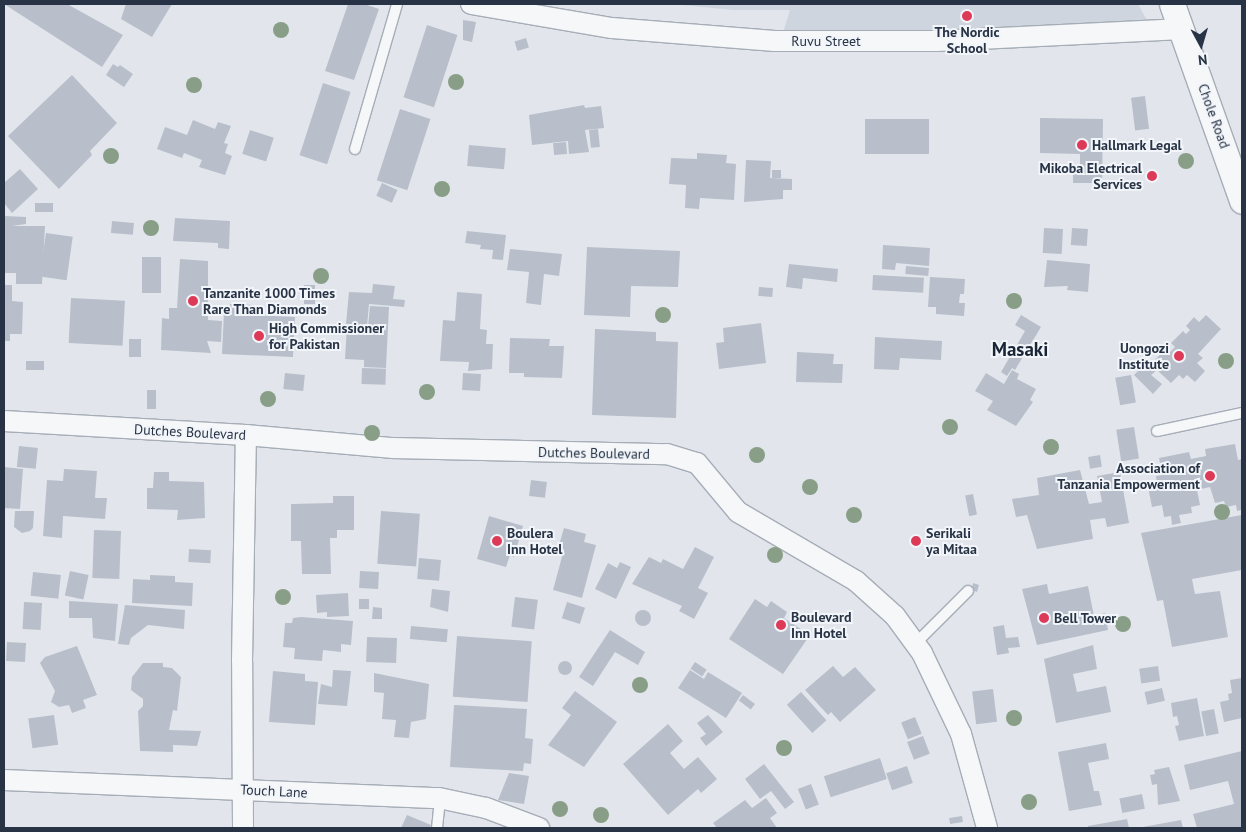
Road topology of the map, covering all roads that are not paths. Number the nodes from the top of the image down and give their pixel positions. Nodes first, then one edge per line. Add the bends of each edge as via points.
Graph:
1 (397, 4) edge
2 (471, 4) edge
3 (1172, 4) edge
4 (1183, 29) junction
5 (355, 149) dead end
6 (1242, 201) edge
7 (1242, 413) edge
8 (4, 421) edge
9 (1157, 430) dead end
10 (246, 435) junction
11 (968, 592) dead end
12 (915, 644) junction
13 (4, 780) edge
14 (242, 789) junction
15 (440, 799) junction
16 (243, 828) edge
17 (437, 828) edge
18 (539, 828) edge
19 (987, 828) edge

1 - 5 lane
2 - 4 street, Ruvu Street via 612,28 774,41 937,41
3 - 4 street, Chole Road
4 - 6 street, Chole Road
7 - 9 lane
8 - 10 street, Dutches Boulevard
10 - 12 street, Dutches Boulevard via 393,448 668,454 697,463 738,512 856,581 895,616
10 - 14 street
11 - 12 lane
12 - 19 street, Dutches Boulevard via 943,692 961,734
13 - 14 street, Touch Lane
14 - 15 street, Touch Lane
14 - 16 street
15 - 17 lane
15 - 18 street, Touch Lane via 486,808

